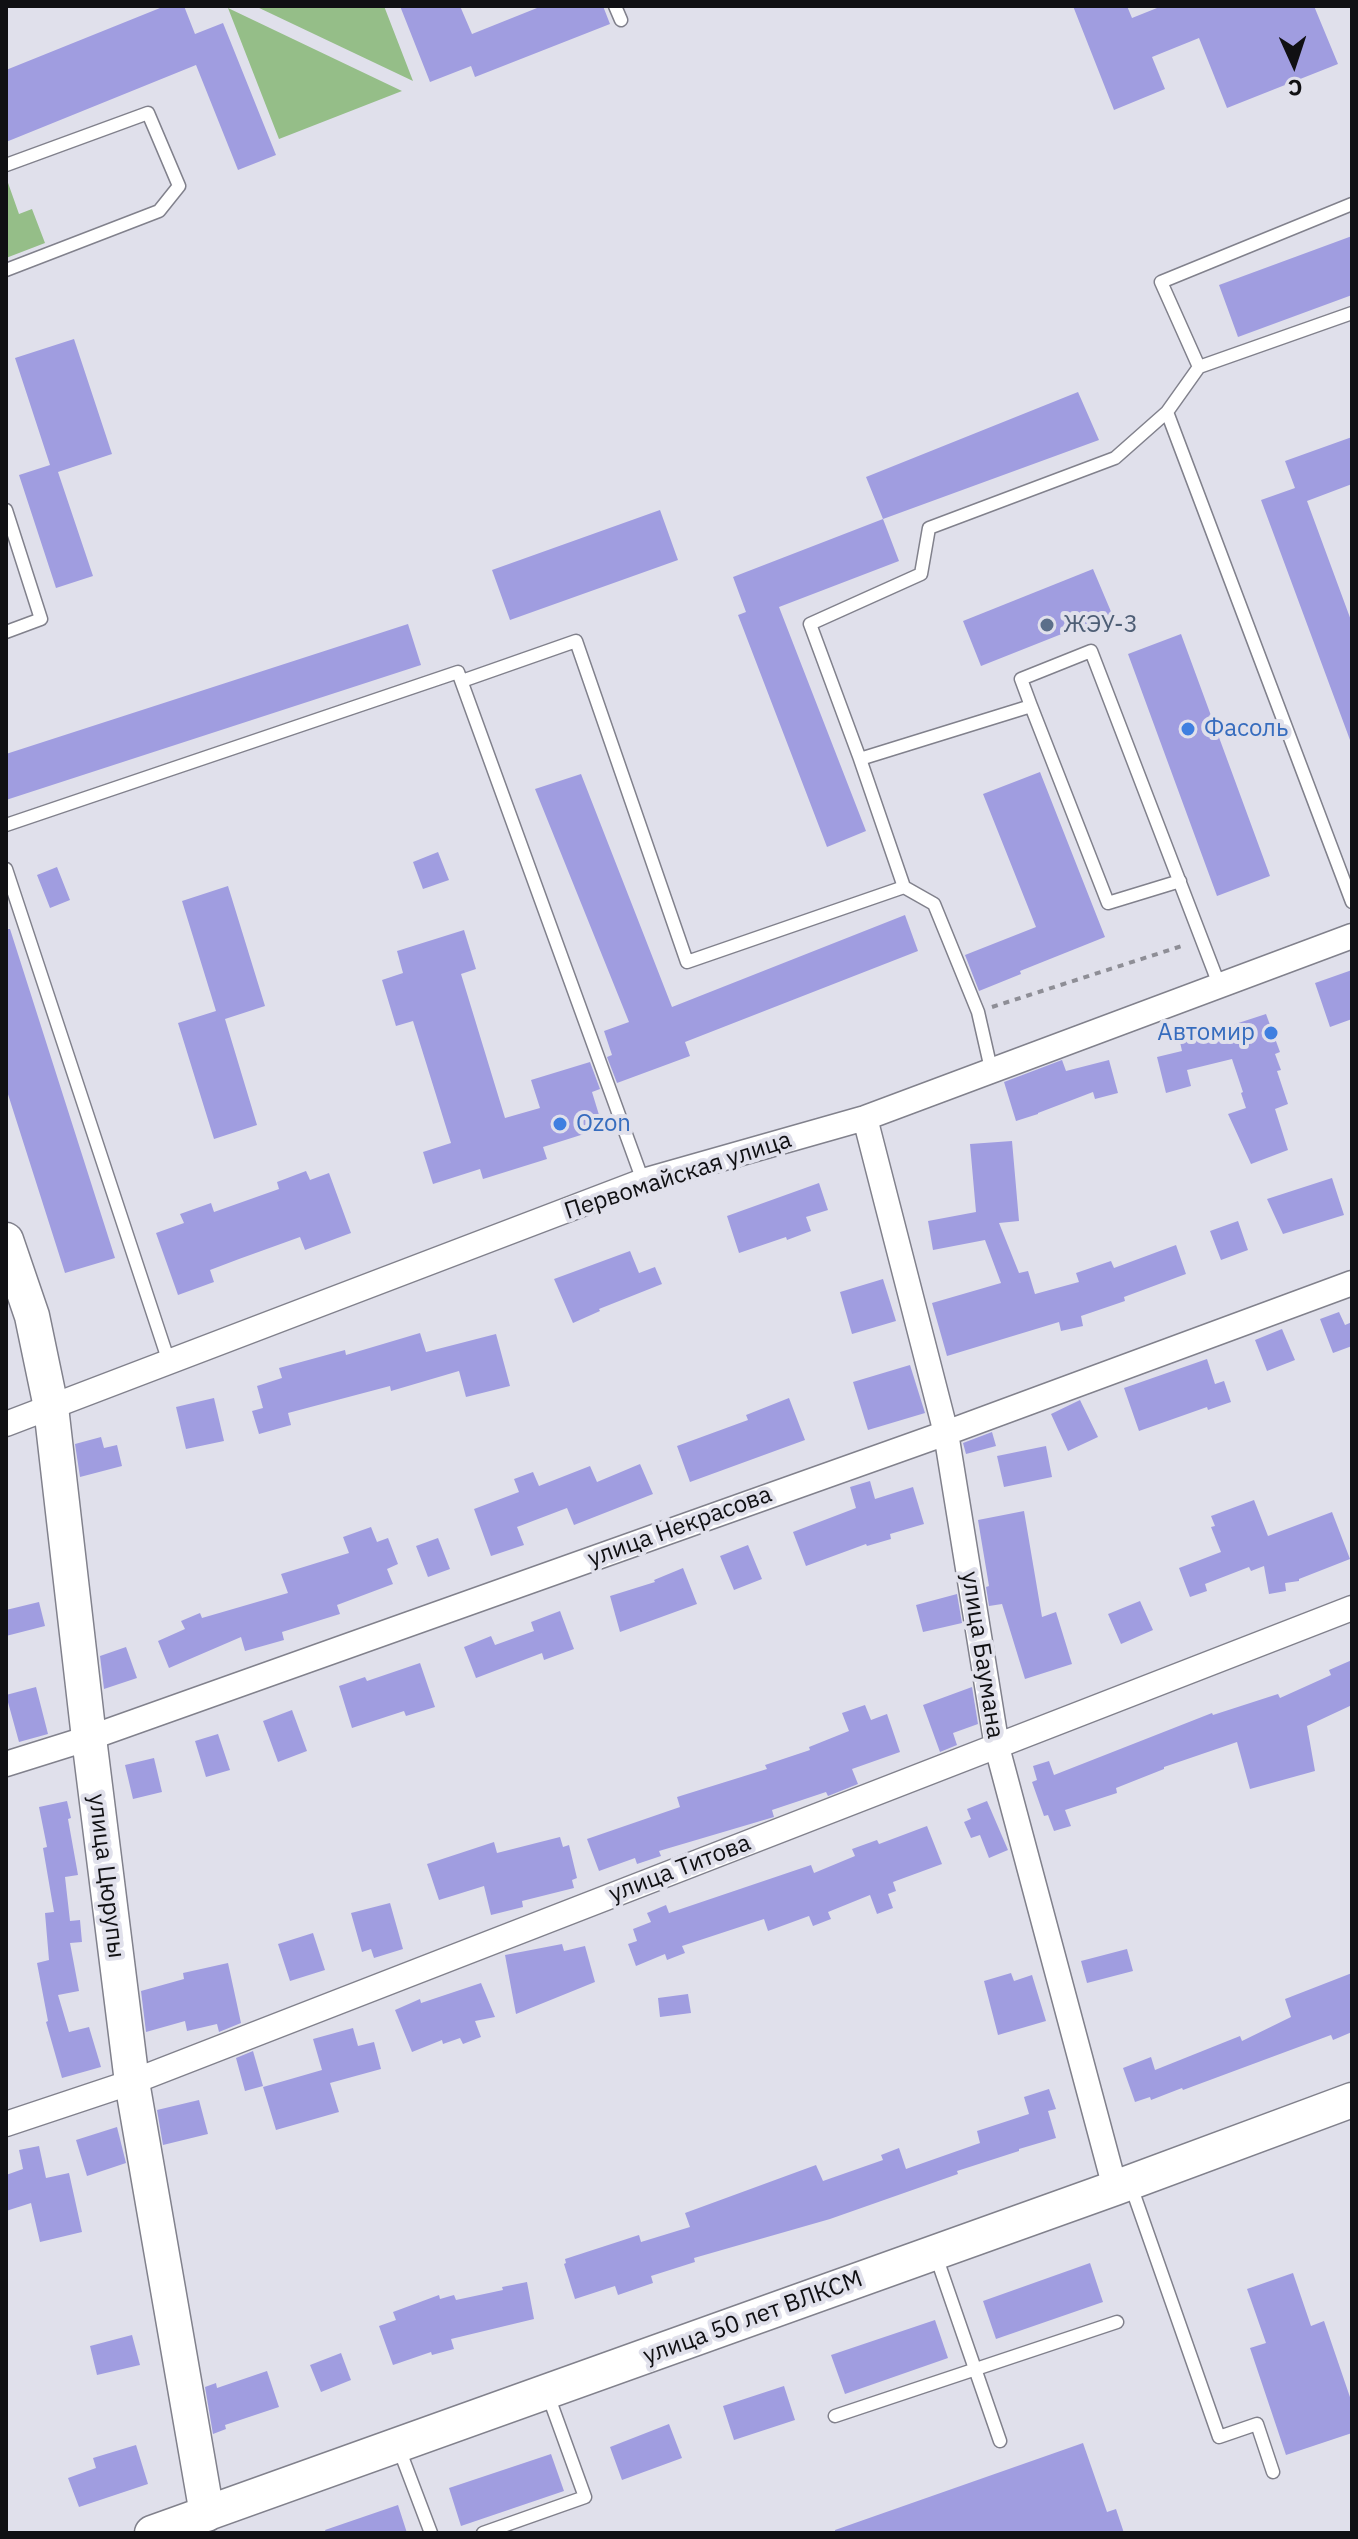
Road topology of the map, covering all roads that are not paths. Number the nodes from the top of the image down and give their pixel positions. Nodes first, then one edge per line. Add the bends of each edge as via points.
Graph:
1 (615, 6) edge
2 (621, 20) dead end
3 (6, 165) edge
4 (1352, 204) edge
5 (6, 270) edge
6 (1352, 313) edge
7 (1199, 367) junction
8 (1167, 412) junction
9 (6, 510) edge
10 (6, 632) edge
11 (462, 681) junction
12 (1031, 706) junction
13 (860, 759) junction
14 (6, 825) edge
15 (6, 869) edge
16 (1180, 881) junction
17 (904, 887) junction
18 (1352, 902) edge
19 (1352, 936) edge
20 (1220, 987) junction
21 (991, 1069) junction
22 (865, 1118) junction
23 (643, 1181) junction
24 (6, 1240) edge
25 (1352, 1283) edge
26 (169, 1362) junction
27 (51, 1407) junction
28 (6, 1424) edge
29 (946, 1433) junction
30 (1352, 1608) edge
31 (89, 1738) junction
32 (997, 1747) junction
33 (6, 1764) edge
34 (132, 2082) junction
35 (1352, 2100) edge
36 (6, 2124) edge
37 (1122, 2185) junction
38 (935, 2253) junction
39 (1117, 2322) dead end
40 (975, 2370) junction
41 (547, 2392) junction
42 (835, 2416) dead end
43 (1000, 2441) dead end
44 (398, 2446) junction
45 (1273, 2472) dead end
46 (208, 2519) junction
47 (152, 2533) edge
48 (431, 2533) edge
49 (483, 2533) edge

1 - 2 lane
3 - 5 lane via 148,113 179,186 159,211
4 - 7 lane via 1161,282
6 - 7 lane
7 - 8 lane
8 - 13 lane via 1115,458 929,528 921,574 810,624
8 - 18 lane
9 - 10 lane via 41,619
11 - 14 lane via 458,672
11 - 17 lane via 576,641 687,962
11 - 23 lane
12 - 13 lane
12 - 16 lane via 1108,903
12 - 16 lane via 1021,679 1091,651
13 - 17 lane
15 - 26 lane
16 - 20 lane
17 - 21 lane via 934,904 978,1012
19 - 20 street, Первомайская улица
20 - 21 street, Первомайская улица
21 - 22 street, Первомайская улица
22 - 23 street, Первомайская улица
22 - 29 street, улица Баумана
23 - 26 street, Первомайская улица
24 - 27 street, улица Цюрупы via 32,1316
25 - 29 street, улица Некрасова
26 - 27 street, Первомайская улица
27 - 28 street, Первомайская улица
27 - 31 street, улица Цюрупы
29 - 31 street, улица Некрасова
29 - 32 street, улица Баумана
30 - 32 street, улица Титова
31 - 33 street, улица Некрасова
31 - 34 street, улица Цюрупы
32 - 34 street, улица Титова
32 - 37 street, улица Баумана
34 - 36 street, улица Титова
34 - 46 street, улица Цюрупы
35 - 37 street, улица 50 лет ВЛКСМ
37 - 38 street, улица 50 лет ВЛКСМ
37 - 45 lane via 1219,2437 1257,2424
38 - 40 lane
38 - 41 street, улица 50 лет ВЛКСМ
39 - 40 lane
40 - 42 lane
40 - 43 lane
41 - 44 street, улица 50 лет ВЛКСМ
41 - 49 lane via 585,2497
44 - 46 street, улица 50 лет ВЛКСМ
44 - 48 lane
46 - 47 street, улица 50 лет ВЛКСМ

